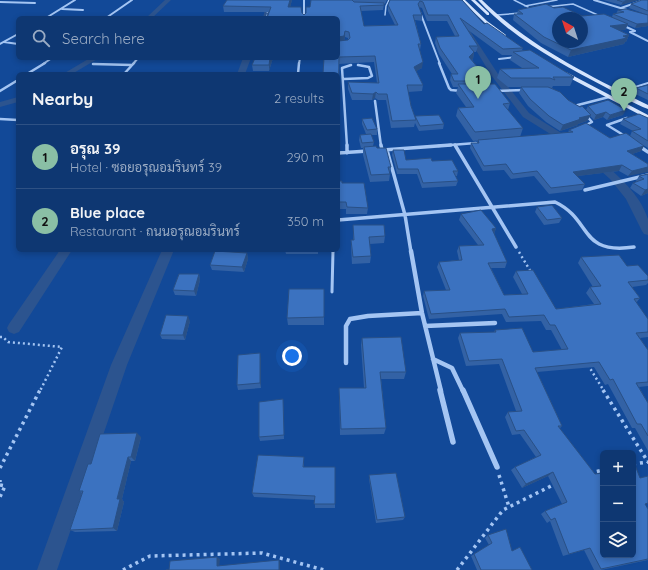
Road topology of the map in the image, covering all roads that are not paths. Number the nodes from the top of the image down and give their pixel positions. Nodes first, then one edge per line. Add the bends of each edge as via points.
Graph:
1 (75, 0) edge
2 (132, 0) edge
3 (304, 0) edge
4 (389, 0) edge
5 (463, 0) edge
6 (473, 0) edge
7 (480, 0) edge
8 (515, 0) edge
9 (522, 0) edge
10 (556, 0) edge
11 (594, 0) edge
12 (646, 0) edge
13 (0, 2) edge
14 (35, 3) dead end
15 (525, 6) junction
16 (544, 7) edge
17 (620, 8) junction
18 (62, 9) junction
19 (420, 9) edge
20 (82, 10) dead end
21 (526, 12) edge
22 (523, 13) edge
23 (634, 13) edge
24 (385, 15) dead end
25 (497, 15) junction
26 (50, 16) edge
27 (109, 16) edge
28 (304, 16) edge
29 (602, 17) edge
30 (616, 22) edge
31 (519, 34) junction
32 (16, 35) edge
33 (510, 40) edge
34 (648, 41) edge
35 (4, 42) junction
36 (0, 44) edge
37 (16, 44) edge
38 (519, 57) edge
39 (499, 59) dead end
40 (49, 60) edge
41 (136, 60) edge
42 (300, 60) edge
43 (93, 64) dead end
44 (132, 65) junction
45 (351, 65) edge
46 (358, 65) edge
47 (30, 72) edge
48 (126, 72) edge
49 (298, 72) edge
50 (562, 72) edge
51 (344, 78) junction
52 (16, 81) edge
53 (648, 83) edge
54 (530, 90) edge
55 (0, 91) edge
56 (465, 91) edge
57 (493, 91) edge
58 (619, 92) junction
59 (609, 97) junction
60 (375, 101) edge
61 (569, 102) edge
62 (574, 106) junction
63 (648, 107) edge
64 (642, 114) junction
65 (635, 116) edge
66 (648, 117) edge
67 (0, 118) edge
68 (628, 118) edge
69 (16, 120) edge
70 (580, 127) edge
71 (630, 140) edge
72 (481, 143) edge
73 (636, 144) edge
74 (455, 145) junction
75 (382, 150) junction
76 (387, 150) junction
77 (648, 152) edge
78 (340, 153) edge
79 (347, 153) junction
80 (648, 175) edge
81 (585, 190) edge
82 (492, 207) junction
83 (405, 215) junction
84 (340, 220) edge
85 (516, 247) road end
86 (634, 247) dead end
87 (333, 252) edge
88 (332, 292) dead end
89 (422, 313) junction
90 (496, 323) dead end
91 (425, 326) junction
92 (433, 359) junction
93 (346, 363) dead end
94 (453, 442) dead end
95 (497, 467) road end

1 - 18 street
2 - 27 street
3 - 28 street
4 - 24 lane
5 - 33 main road
6 - 31 main road via 497,22
7 - 25 main road
8 - 9 lane
8 - 15 lane
10 - 15 lane
11 - 17 street
12 - 17 street
13 - 14 street
15 - 21 lane via 529,10
16 - 29 lane via 573,4
17 - 23 street
18 - 20 street
18 - 26 street
19 - 56 street via 448,88
22 - 25 lane
25 - 31 main road
30 - 34 street
31 - 58 main road
32 - 35 street
35 - 36 street
35 - 37 street
38 - 39 street
40 - 47 street
41 - 44 street
42 - 49 street
43 - 44 street
44 - 48 street
45 - 51 street via 342,68
46 - 51 street via 369,67 372,76
50 - 59 main road
51 - 79 street
52 - 55 street
53 - 58 lane
54 - 57 street
58 - 63 main road
59 - 62 street
59 - 64 main road
60 - 75 street
61 - 62 street
62 - 70 street via 592,122
64 - 65 street
64 - 66 main road
67 - 69 street
68 - 71 street via 607,125
72 - 74 street
73 - 77 street
74 - 76 street
74 - 82 street
75 - 76 street
75 - 79 street
76 - 83 street
78 - 79 street
80 - 81 street
82 - 83 street
82 - 85 street
82 - 86 street via 555,202 566,207 600,246 610,249
83 - 84 street
83 - 89 street
87 - 88 lane
89 - 91 street
89 - 93 street via 350,319 346,326
90 - 91 street
91 - 92 street
92 - 94 street
92 - 95 street via 452,368 456,374

